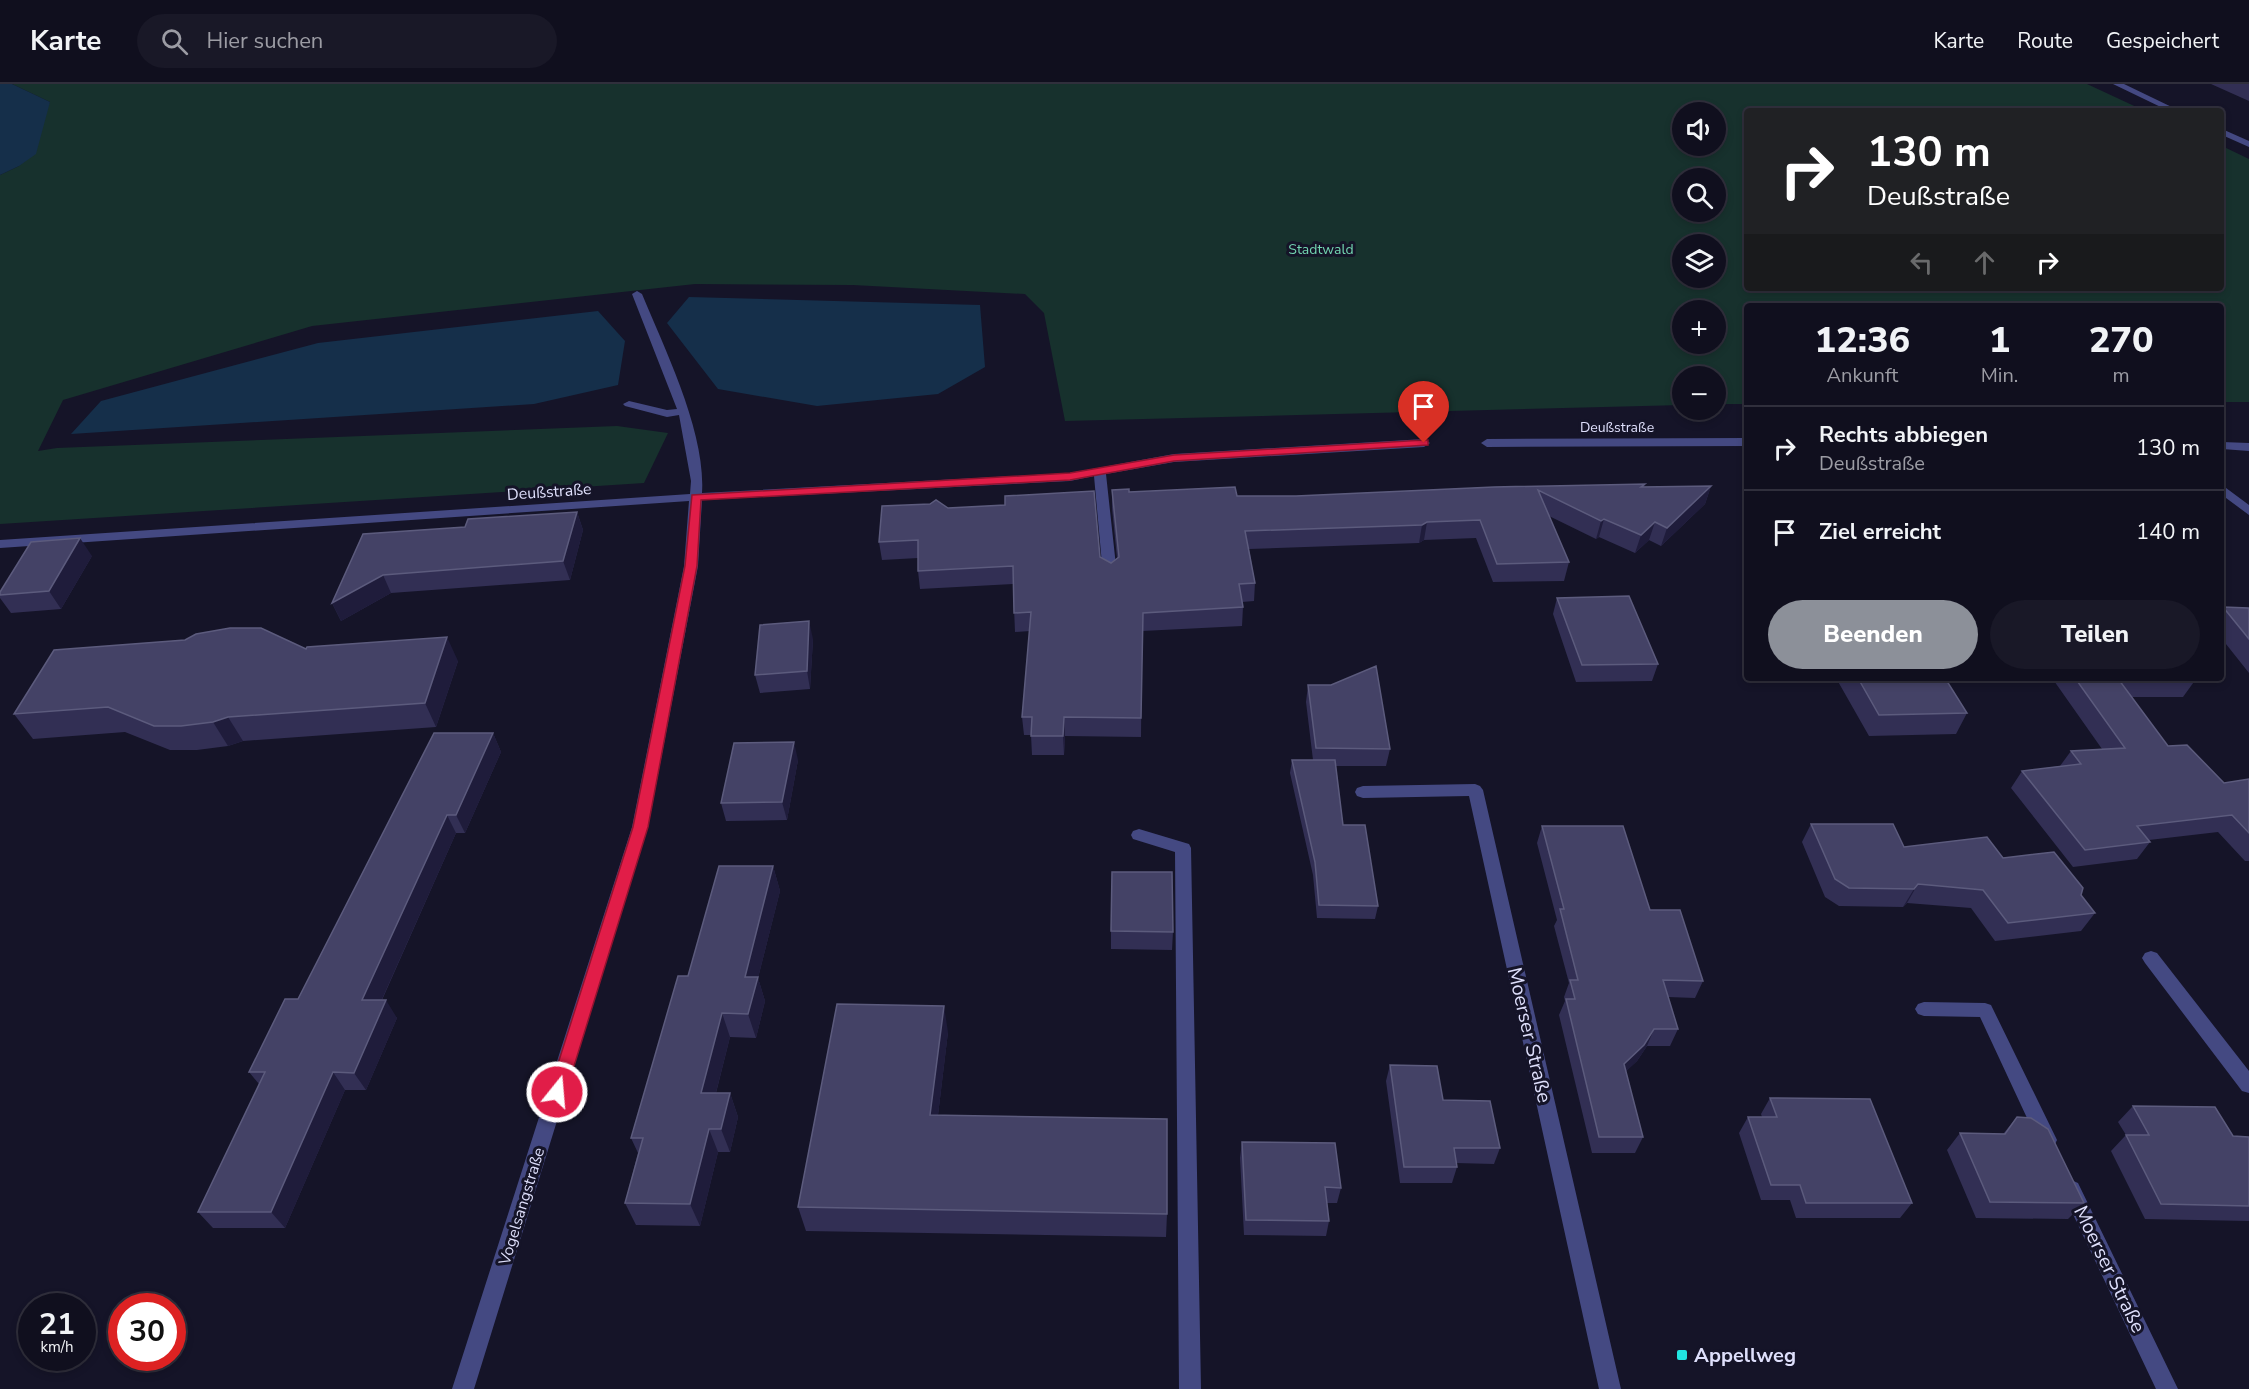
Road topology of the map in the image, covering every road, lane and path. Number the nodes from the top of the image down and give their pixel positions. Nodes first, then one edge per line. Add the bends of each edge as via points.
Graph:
1 (2118, 84) edge
2 (2170, 108) edge
3 (2224, 133) edge
4 (2249, 144) edge
5 (637, 294) dead end
6 (629, 404) dead end
7 (684, 411) junction
8 (1744, 442) edge
9 (1424, 443) dead end
10 (1486, 443) dead end
11 (2224, 446) edge
12 (2249, 447) edge
13 (1100, 472) junction
14 (2224, 491) edge
15 (696, 497) junction
16 (2249, 511) edge
17 (0, 544) edge
18 (1110, 575) edge
19 (1364, 792) dead end
20 (1139, 835) dead end
21 (2151, 957) dead end
22 (1924, 1009) dead end
23 (2249, 1085) edge
24 (463, 1389) edge
25 (1190, 1389) edge
26 (1610, 1389) edge
27 (2167, 1389) edge

1 - 2 street
3 - 4 street
5 - 7 street, Vogelsangstraße
6 - 7 street via 667,414
7 - 15 street, Vogelsangstraße via 697,481
8 - 10 street, Deußstraße
9 - 13 street, Deußstraße via 1174,458
11 - 12 street
13 - 15 street, Deußstraße
13 - 18 street
14 - 16 street
15 - 17 street, Deußstraße
15 - 24 street, Vogelsangstraße via 691,566 640,827
19 - 26 street, Moerser Straße via 1475,790
20 - 25 street via 1183,848
21 - 23 street
22 - 27 street, Moerser Straße via 1985,1010

